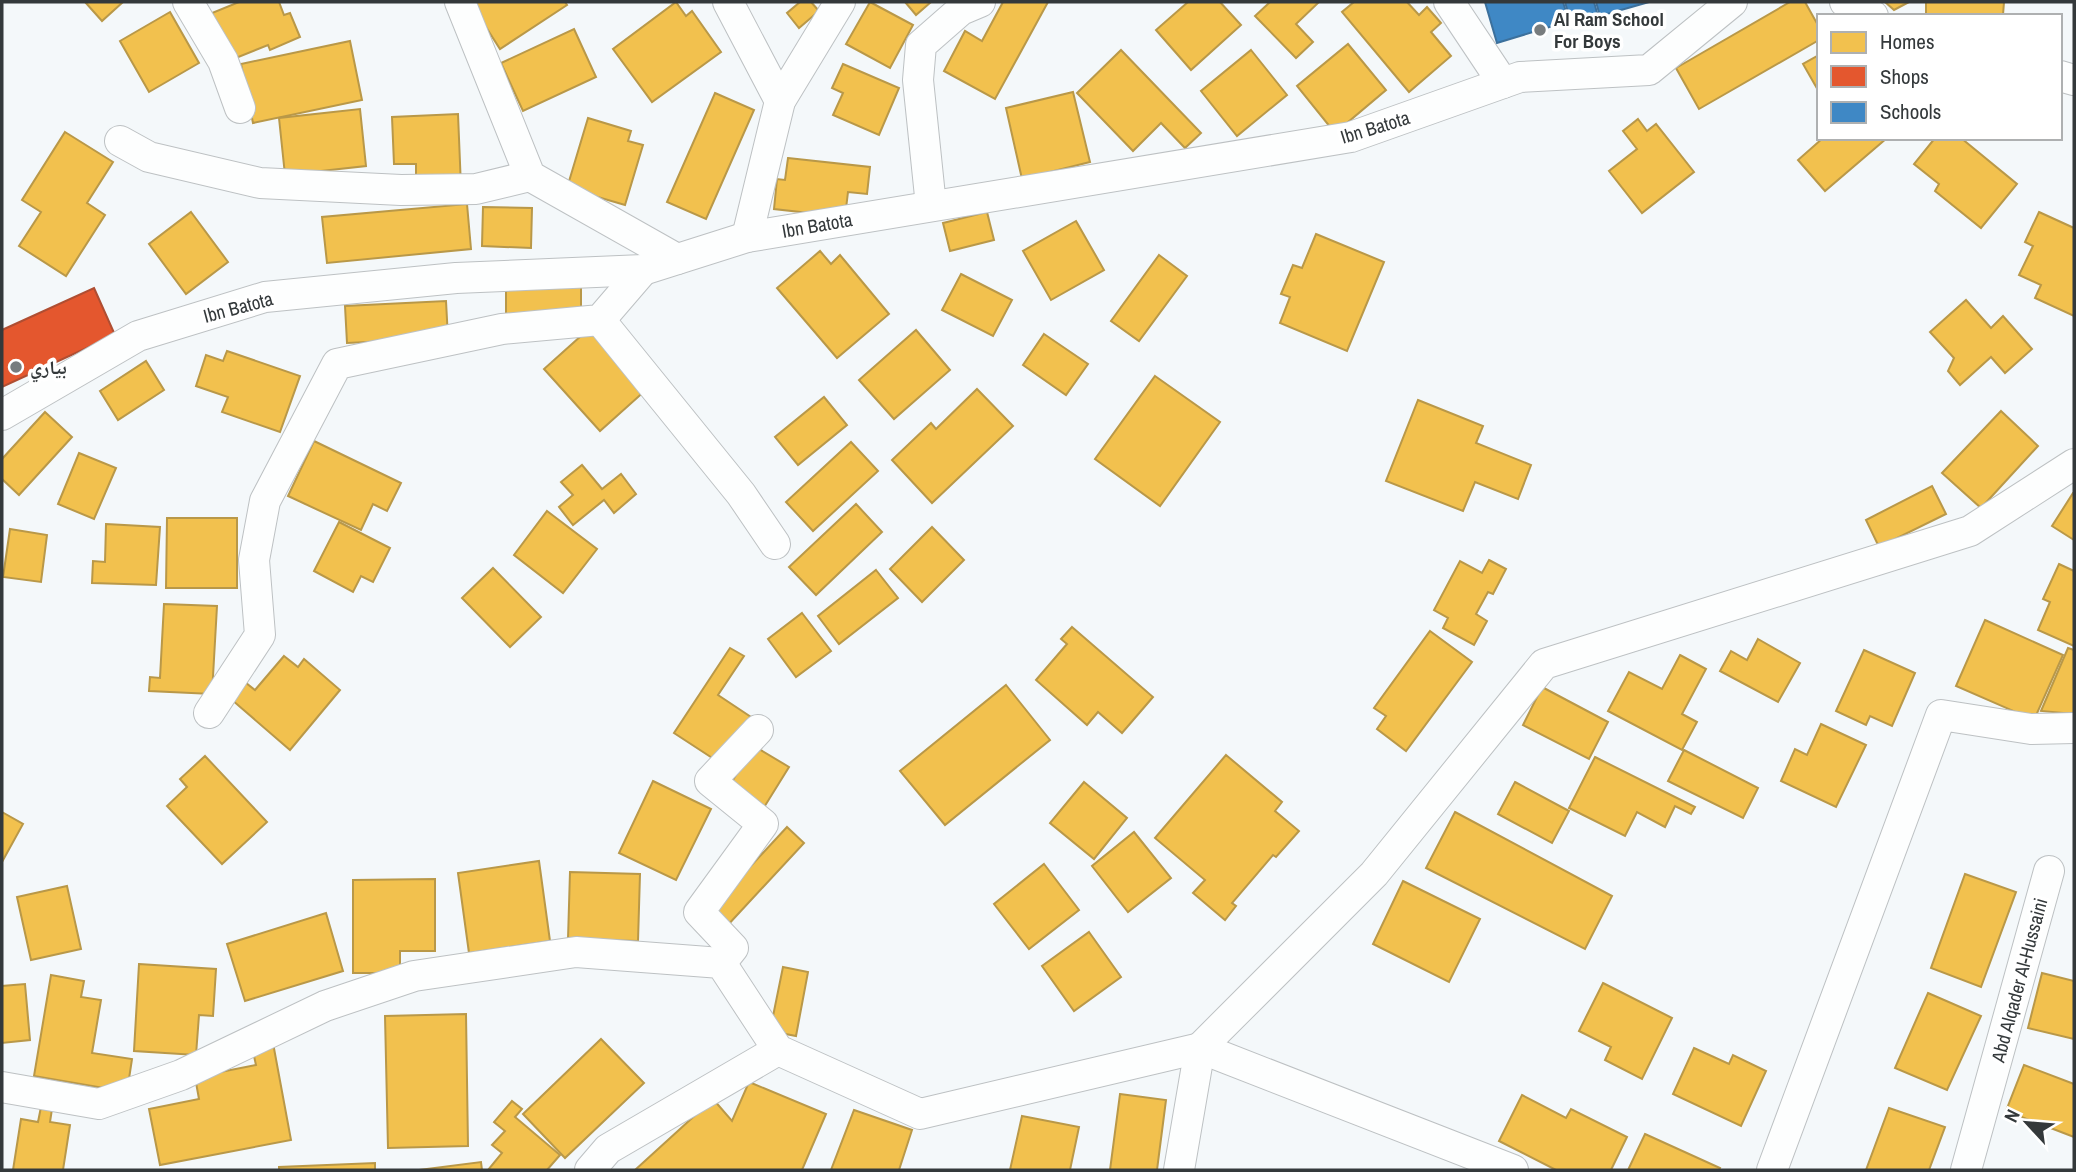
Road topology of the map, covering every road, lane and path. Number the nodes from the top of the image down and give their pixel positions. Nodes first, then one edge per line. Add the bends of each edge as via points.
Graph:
1 (188, 2) edge
2 (460, 2) edge
3 (728, 2) edge
4 (840, 2) edge
5 (980, 2) edge
6 (1450, 2) edge
7 (1732, 2) edge
8 (1845, 2) edge
9 (1869, 14) edge
10 (1503, 83) junction
11 (780, 101) junction
12 (240, 108) dead end
13 (120, 141) dead end
14 (530, 176) junction
15 (931, 206) junction
16 (747, 237) junction
17 (677, 259) junction
18 (643, 270) junction
19 (600, 320) junction
20 (2, 415) edge
21 (2074, 464) edge
22 (775, 544) dead end
23 (209, 713) dead end
24 (2074, 728) edge
25 (758, 730) dead end
26 (2049, 871) dead end
27 (721, 963) junction
28 (1200, 1048) junction
29 (778, 1049) junction
30 (2, 1087) edge
31 (590, 1170) edge
32 (1179, 1170) edge
33 (1513, 1170) edge
34 (1772, 1170) edge
35 (1966, 1170) edge

1 - 12 street via 223,61
2 - 14 street
3 - 11 street
4 - 11 street
5 - 15 street via 961,10 921,45 918,80
6 - 10 street
7 - 10 street, Ibn Batota via 1649,70 1520,77
8 - 9 street
10 - 15 street, Ibn Batota via 1351,138
11 - 16 street
13 - 14 street via 149,158 260,183 477,189
14 - 17 street
15 - 16 street, Ibn Batota
16 - 17 street, Ibn Batota
17 - 18 street, Ibn Batota
18 - 19 street
18 - 20 street, Ibn Batota via 456,278 265,297 138,336
19 - 22 street via 741,494
19 - 23 street via 502,329 337,364 265,501 254,560 260,635
21 - 28 street via 1970,531 1544,664 1374,874
24 - 34 street via 2031,729 1941,715
25 - 27 street via 710,781 763,824 699,912 733,948
26 - 35 street, Abd Alqader Al-Hussaini
27 - 29 street
27 - 30 street via 576,952 415,976 325,1006 181,1074 99,1104
28 - 29 street via 920,1114
28 - 32 street
28 - 33 street
29 - 31 street via 608,1149

